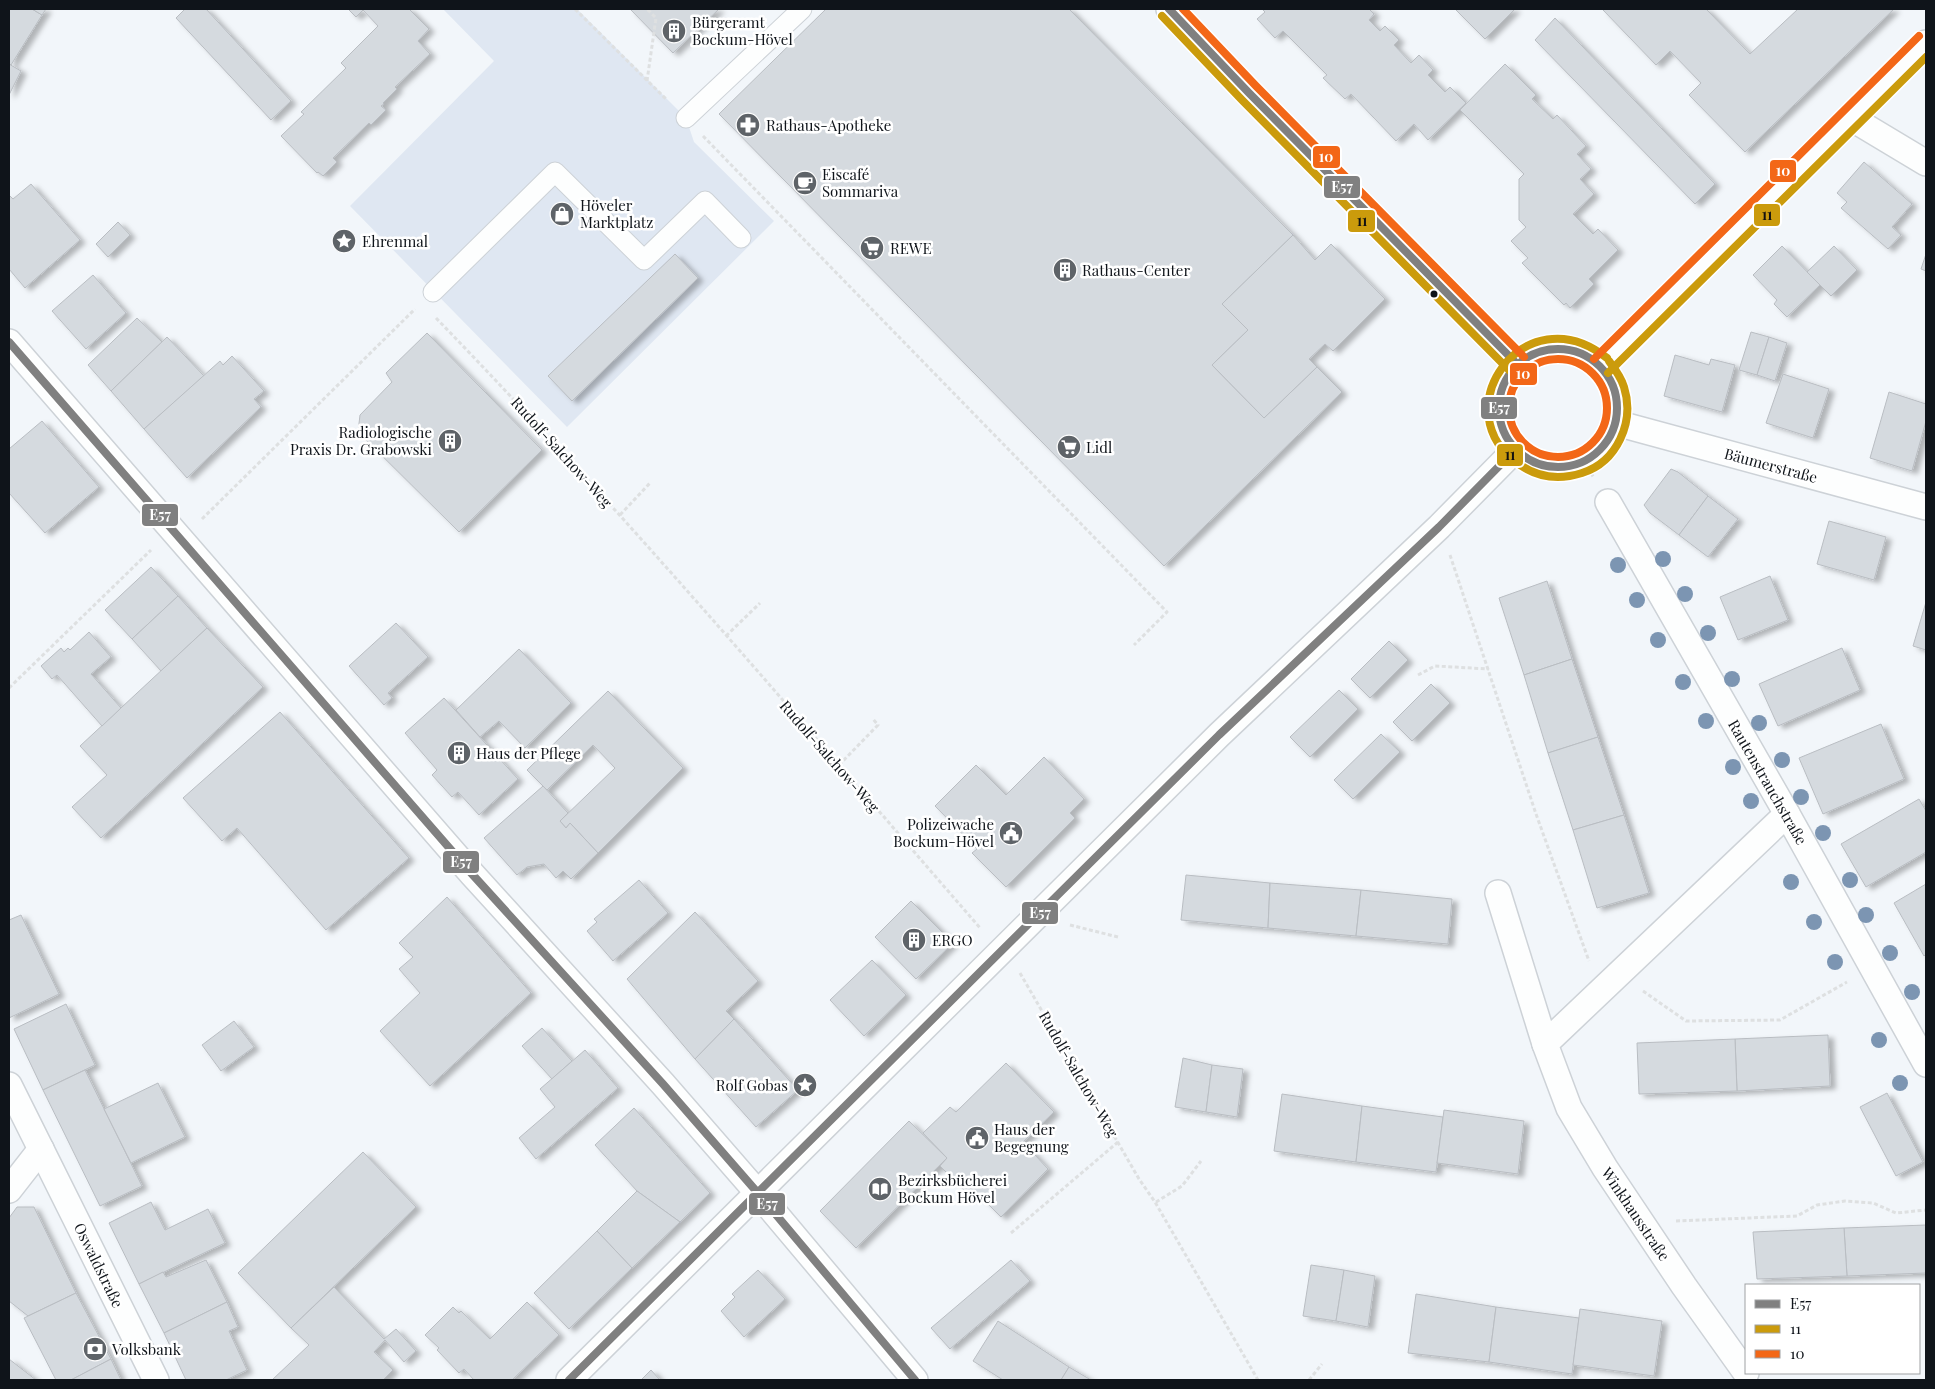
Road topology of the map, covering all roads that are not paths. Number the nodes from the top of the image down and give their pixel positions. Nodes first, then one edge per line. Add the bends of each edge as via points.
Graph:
1 (802, 9) edge
2 (1169, 9) edge
3 (1926, 43) edge
4 (686, 118) road end
5 (1851, 118) junction
6 (1926, 163) edge
7 (741, 238) dead end
8 (427, 297) road end
9 (9, 342) edge
10 (1517, 364) junction
11 (1601, 366) junction
12 (1616, 423) junction
13 (1515, 450) junction
14 (1608, 502) dead end
15 (1926, 507) edge
16 (1787, 814) junction
17 (1498, 893) dead end
18 (1545, 1044) junction
19 (1926, 1064) edge
20 (9, 1085) edge
21 (41, 1149) junction
22 (9, 1190) edge
23 (757, 1192) junction
24 (1745, 1372) edge
25 (156, 1380) edge
26 (568, 1380) edge
27 (914, 1380) edge

1 - 4 street
2 - 10 street
3 - 5 street
5 - 6 street
5 - 11 street
7 - 8 street via 705,201 644,260 555,172
9 - 23 street via 472,874
10 - 11 street via 1550,348 1586,355
10 - 13 street via 1507,376 1498,406 1500,422
11 - 12 street via 1612,383 1618,403
12 - 13 street via 1610,439 1598,452 1584,462 1566,467 1548,467 1530,461
12 - 15 street, Bäumerstraße
13 - 23 street via 1219,735
14 - 16 street, Rautenstrauchstraße
16 - 18 street
16 - 19 street, Rautenstrauchstraße
17 - 18 street, Winkhausstraße
18 - 24 street, Winkhausstraße via 1569,1108 1605,1168
20 - 21 street, Oswaldstraße
21 - 22 street
21 - 25 street, Oswaldstraße
23 - 26 street
23 - 27 street

